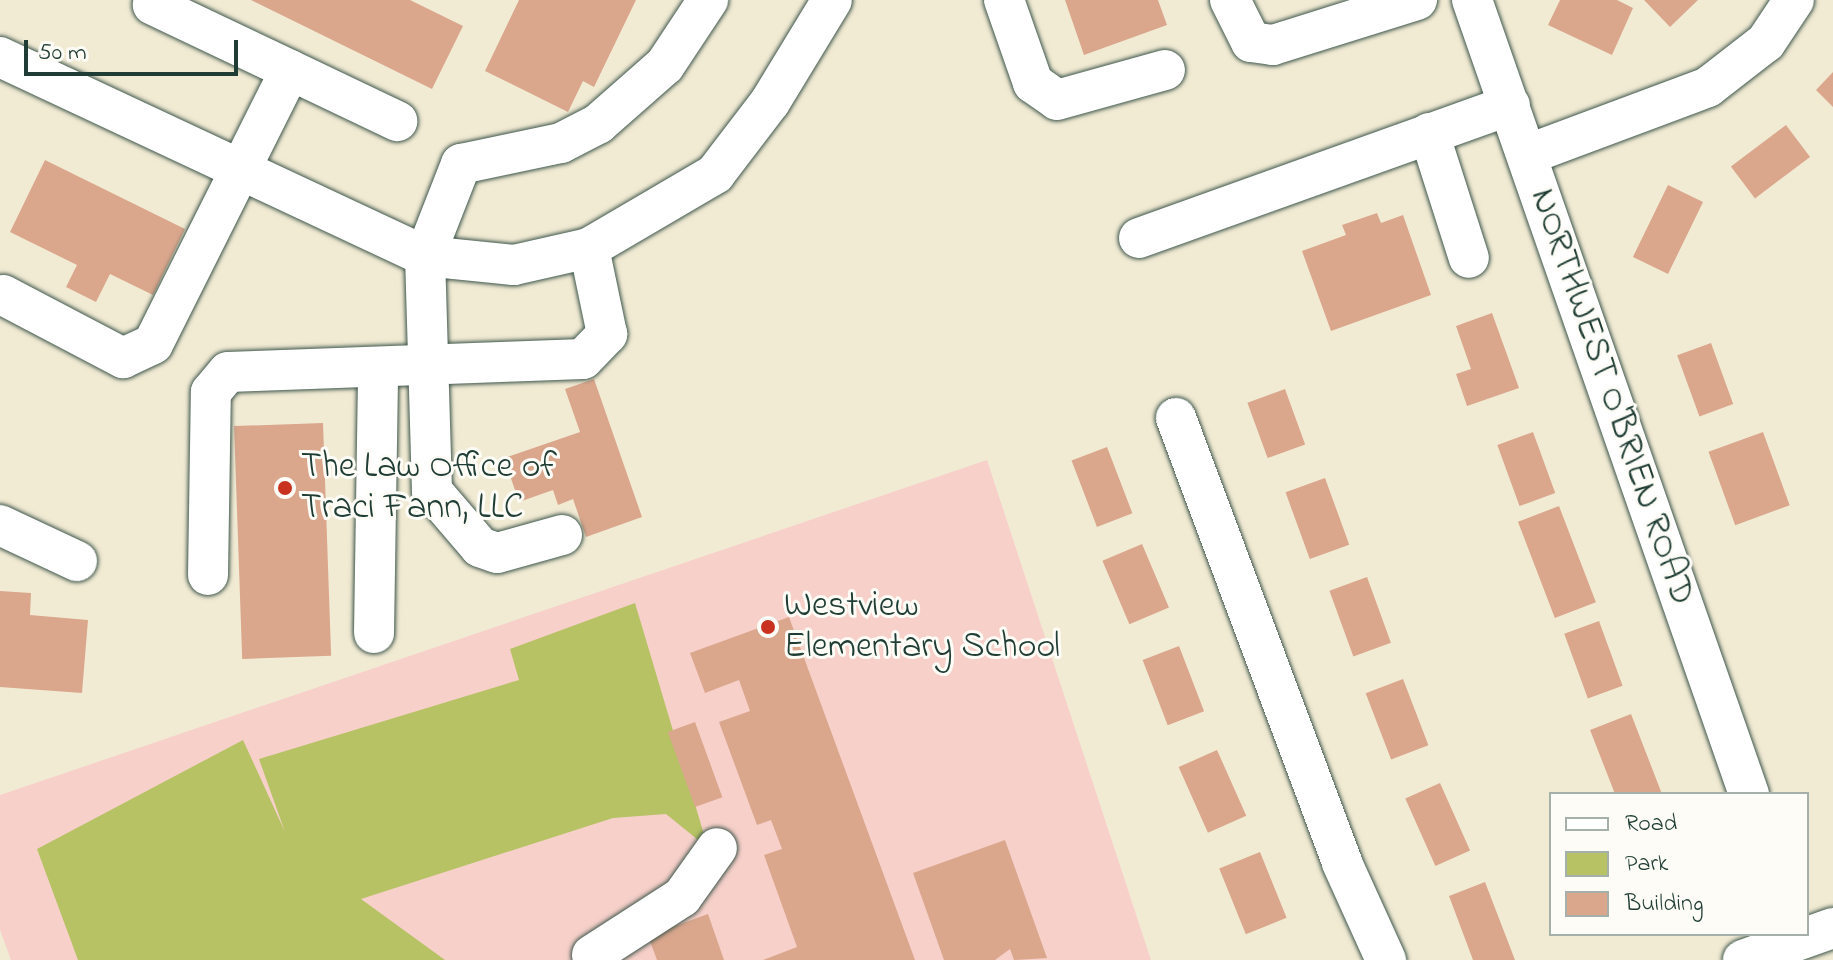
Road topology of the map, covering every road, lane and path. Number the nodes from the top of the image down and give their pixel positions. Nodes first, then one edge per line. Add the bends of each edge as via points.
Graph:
1 (708, 0) edge
2 (832, 0) edge
3 (1004, 0) edge
4 (1230, 0) edge
5 (1417, 0) edge
6 (1472, 0) edge
7 (1794, 0) edge
8 (153, 5) dead end
9 (0, 57) edge
10 (290, 70) junction
11 (1165, 70) dead end
12 (1510, 105) junction
13 (397, 121) dead end
14 (1429, 133) junction
15 (1529, 154) junction
16 (240, 169) junction
17 (1139, 238) dead end
18 (589, 248) junction
19 (425, 256) junction
20 (1469, 258) dead end
21 (3, 295) dead end
22 (378, 368) junction
23 (425, 368) junction
24 (1176, 418) dead end
25 (0, 525) edge
26 (562, 535) dead end
27 (77, 561) dead end
28 (208, 575) dead end
29 (374, 633) dead end
30 (1748, 792) edge
31 (717, 848) dead end
32 (1814, 940) edge
33 (586, 958) edge
34 (1386, 960) edge
35 (1743, 960) edge

1 - 19 street via 665,65 598,124 561,143 461,164
2 - 18 street via 770,102 715,174
3 - 11 street via 1033,83 1057,100
4 - 5 street via 1251,42 1273,45
6 - 12 street, NORTHWEST O'BRIEN ROAD
7 - 15 street via 1766,42 1708,87
8 - 10 street
9 - 16 street
10 - 13 street
10 - 16 street
12 - 14 street
12 - 15 street, NORTHWEST O'BRIEN ROAD
14 - 17 street
14 - 20 street
15 - 30 street, NORTHWEST O'BRIEN ROAD
16 - 19 street
16 - 21 street via 153,344 140,354 123,358
18 - 19 street via 514,265
18 - 23 street via 607,334 583,359
19 - 23 street
22 - 23 street
22 - 28 street via 228,372 211,392
22 - 29 street
23 - 26 street via 426,474 451,514 480,547 497,553
24 - 34 street via 1342,863
25 - 27 street
31 - 33 street via 682,897
32 - 35 street

